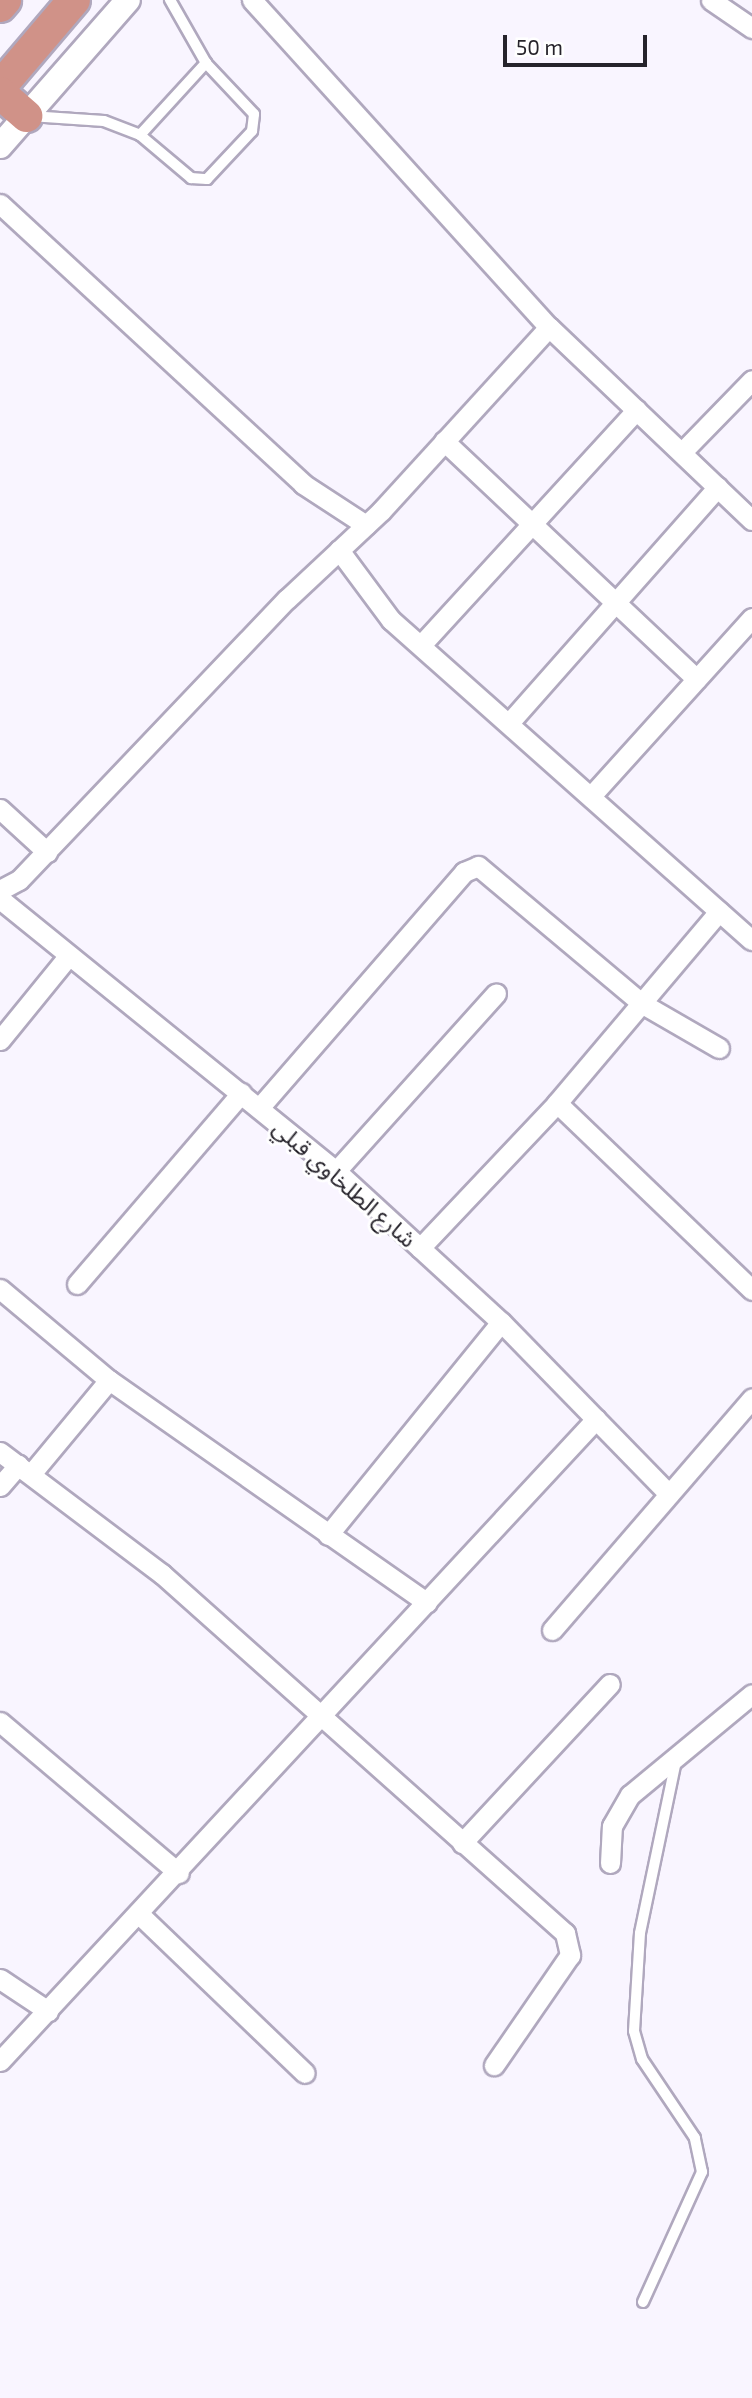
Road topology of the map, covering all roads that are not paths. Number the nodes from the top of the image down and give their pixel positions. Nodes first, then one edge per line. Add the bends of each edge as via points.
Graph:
1 (5, 0) edge
2 (74, 0) edge
3 (128, 0) edge
4 (170, 0) edge
5 (252, 0) edge
6 (711, 0) edge
7 (0, 6) edge
8 (752, 28) edge
9 (206, 63) junction
10 (0, 87) edge
11 (0, 93) edge
12 (26, 116) junction
13 (140, 135) junction
14 (0, 146) edge
15 (0, 205) edge
16 (549, 327) junction
17 (752, 380) edge
18 (636, 410) junction
19 (444, 441) junction
20 (682, 452) junction
21 (718, 487) junction
22 (752, 520) edge
23 (532, 524) junction
24 (366, 525) junction
25 (339, 550) junction
26 (616, 603) junction
27 (752, 618) edge
28 (421, 645) junction
29 (697, 679) junction
30 (509, 723) junction
31 (591, 796) junction
32 (0, 809) edge
33 (47, 852) junction
34 (0, 890) edge
35 (0, 899) edge
36 (719, 911) junction
37 (752, 940) edge
38 (69, 955) junction
39 (496, 993) dead end
40 (641, 1003) junction
41 (0, 1040) edge
42 (719, 1048) dead end
43 (241, 1093) junction
44 (557, 1103) junction
45 (259, 1108) junction
46 (336, 1171) junction
47 (419, 1248) junction
48 (77, 1284) dead end
49 (0, 1290) edge
50 (752, 1290) edge
51 (500, 1322) junction
52 (109, 1380) junction
53 (752, 1398) edge
54 (596, 1419) junction
55 (0, 1452) edge
56 (24, 1470) junction
57 (0, 1486) edge
58 (668, 1493) junction
59 (328, 1535) junction
60 (427, 1603) junction
61 (552, 1630) dead end
62 (610, 1684) dead end
63 (752, 1694) edge
64 (322, 1717) junction
65 (0, 1722) edge
66 (676, 1757) junction
67 (462, 1843) junction
68 (610, 1863) dead end
69 (179, 1872) junction
70 (139, 1915) junction
71 (0, 1979) edge
72 (48, 2011) junction
73 (0, 2061) edge
74 (494, 2066) dead end
75 (305, 2073) dead end
76 (643, 2302) dead end

1 - 7 highway
2 - 10 highway
3 - 12 street
4 - 9 lane
5 - 16 street
6 - 8 street
9 - 13 lane
9 - 13 lane via 254,114 252,131 207,179 199,181
11 - 12 highway
12 - 13 lane via 104,121
12 - 14 street
15 - 24 street via 303,484
16 - 18 street
16 - 19 street
17 - 20 street
18 - 20 street
18 - 23 street
19 - 23 street
19 - 24 street
20 - 21 street
21 - 22 street
21 - 26 street
23 - 26 street
23 - 28 street
24 - 25 street
25 - 28 street via 371,596
25 - 33 street
26 - 29 street
26 - 30 street
27 - 29 street
28 - 30 street
29 - 31 street
30 - 31 street
31 - 36 street
32 - 33 street
33 - 34 street via 19,880
35 - 38 street, شارع الطلخاوي قبلي
36 - 37 street
36 - 40 street
38 - 41 street
38 - 43 street, شارع الطلخاوي قبلي
39 - 46 street
40 - 42 street
40 - 44 street
40 - 45 street via 486,868 471,867
43 - 45 street, شارع الطلخاوي قبلي
43 - 48 street
44 - 47 street
44 - 50 street
45 - 46 street, شارع الطلخاوي قبلي
46 - 47 street, شارع الطلخاوي قبلي
47 - 51 street, شارع الطلخاوي قبلي
49 - 52 street
51 - 54 street, شارع الطلخاوي قبلي
51 - 59 street
52 - 56 street
52 - 59 street
53 - 58 street
54 - 58 street, شارع الطلخاوي قبلي
54 - 60 street
55 - 56 street
56 - 57 street
56 - 64 street via 162,1574
58 - 61 street
59 - 60 street
60 - 64 street
62 - 67 street
63 - 66 street
64 - 67 street
64 - 69 street
65 - 69 street
66 - 68 street via 619,1810 609,1844
66 - 76 lane via 640,1933 634,2031 642,2059 695,2138 702,2172
67 - 74 street via 565,1933 570,1944 570,1955
69 - 70 street
70 - 72 street
70 - 75 street
71 - 72 street
72 - 73 street

